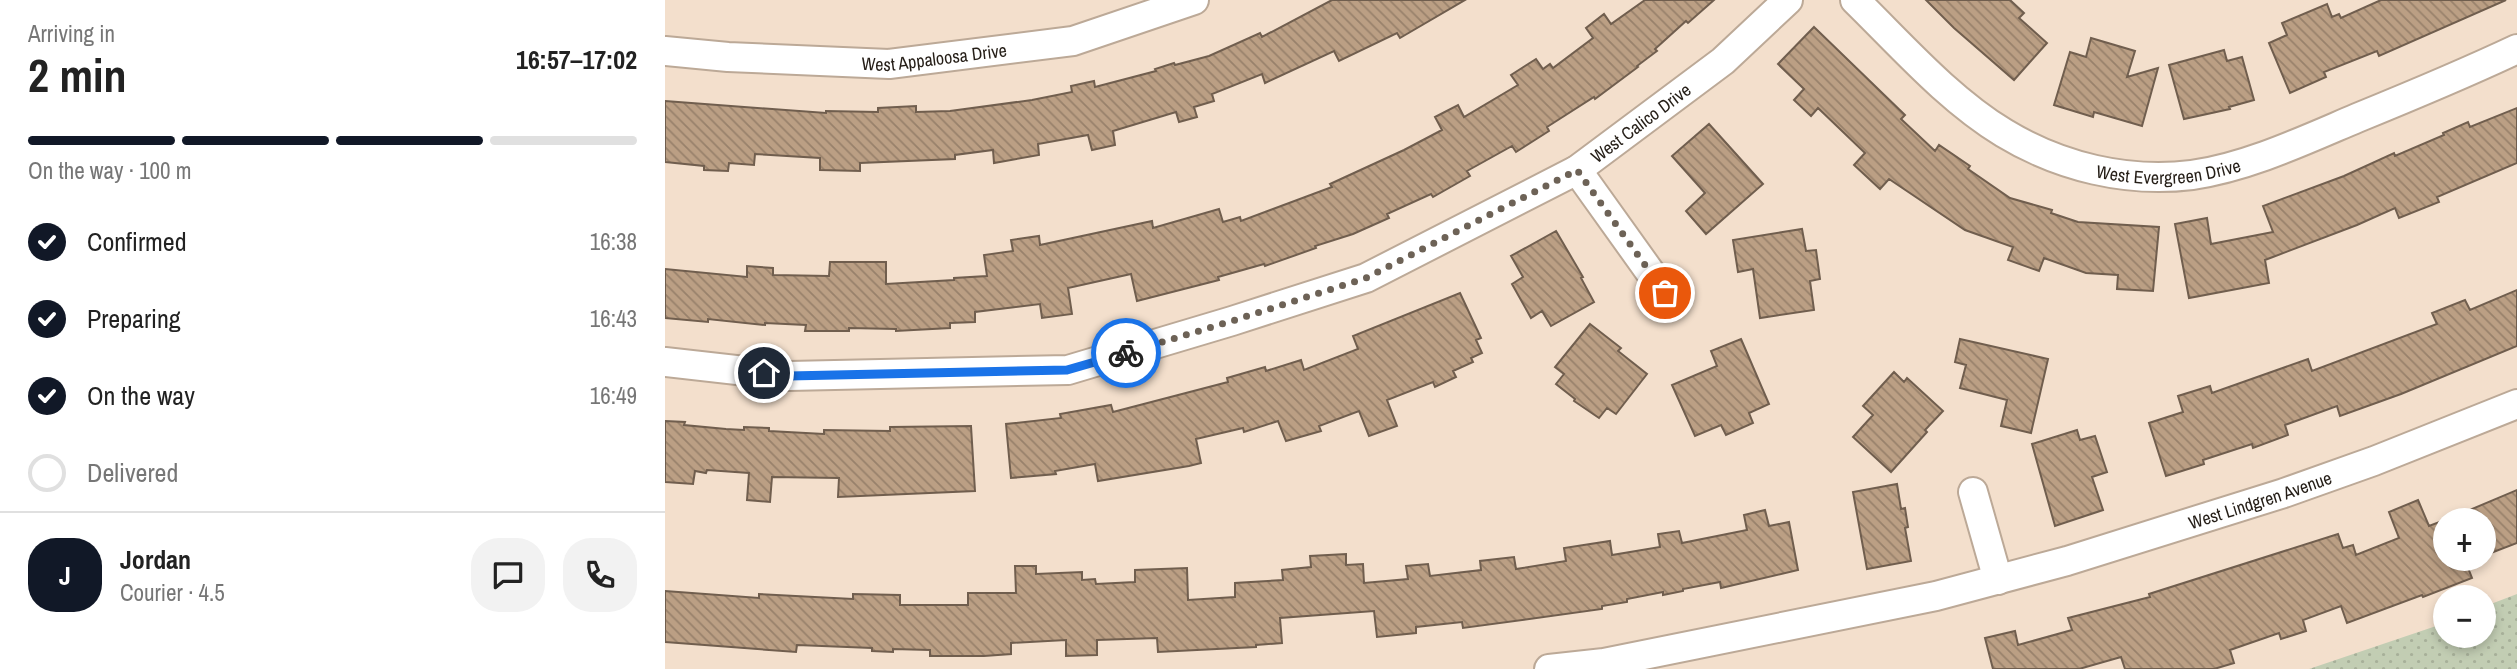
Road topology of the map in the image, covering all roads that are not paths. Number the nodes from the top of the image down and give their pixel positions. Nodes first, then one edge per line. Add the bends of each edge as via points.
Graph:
1 (1194, 0) edge
2 (1789, 0) edge
3 (1855, 0) edge
4 (2517, 49) edge
5 (665, 51) edge
6 (1577, 170) junction
7 (1665, 293) dead end
8 (665, 362) edge
9 (2517, 404) edge
10 (1973, 492) dead end
11 (1998, 580) junction
12 (1549, 669) edge

1 - 5 street, West Appaloosa Drive via 1073,41 889,64
2 - 6 street, West Calico Drive via 1723,61
3 - 4 street, West Evergreen Drive via 1956,98 2003,132 2050,157 2133,176 2193,174 2248,160
6 - 7 street
6 - 8 street, West Calico Drive via 1366,278 1067,370 789,376
9 - 11 street, West Lindgren Avenue via 2263,500
10 - 11 street
11 - 12 street, West Lindgren Avenue via 1631,657

